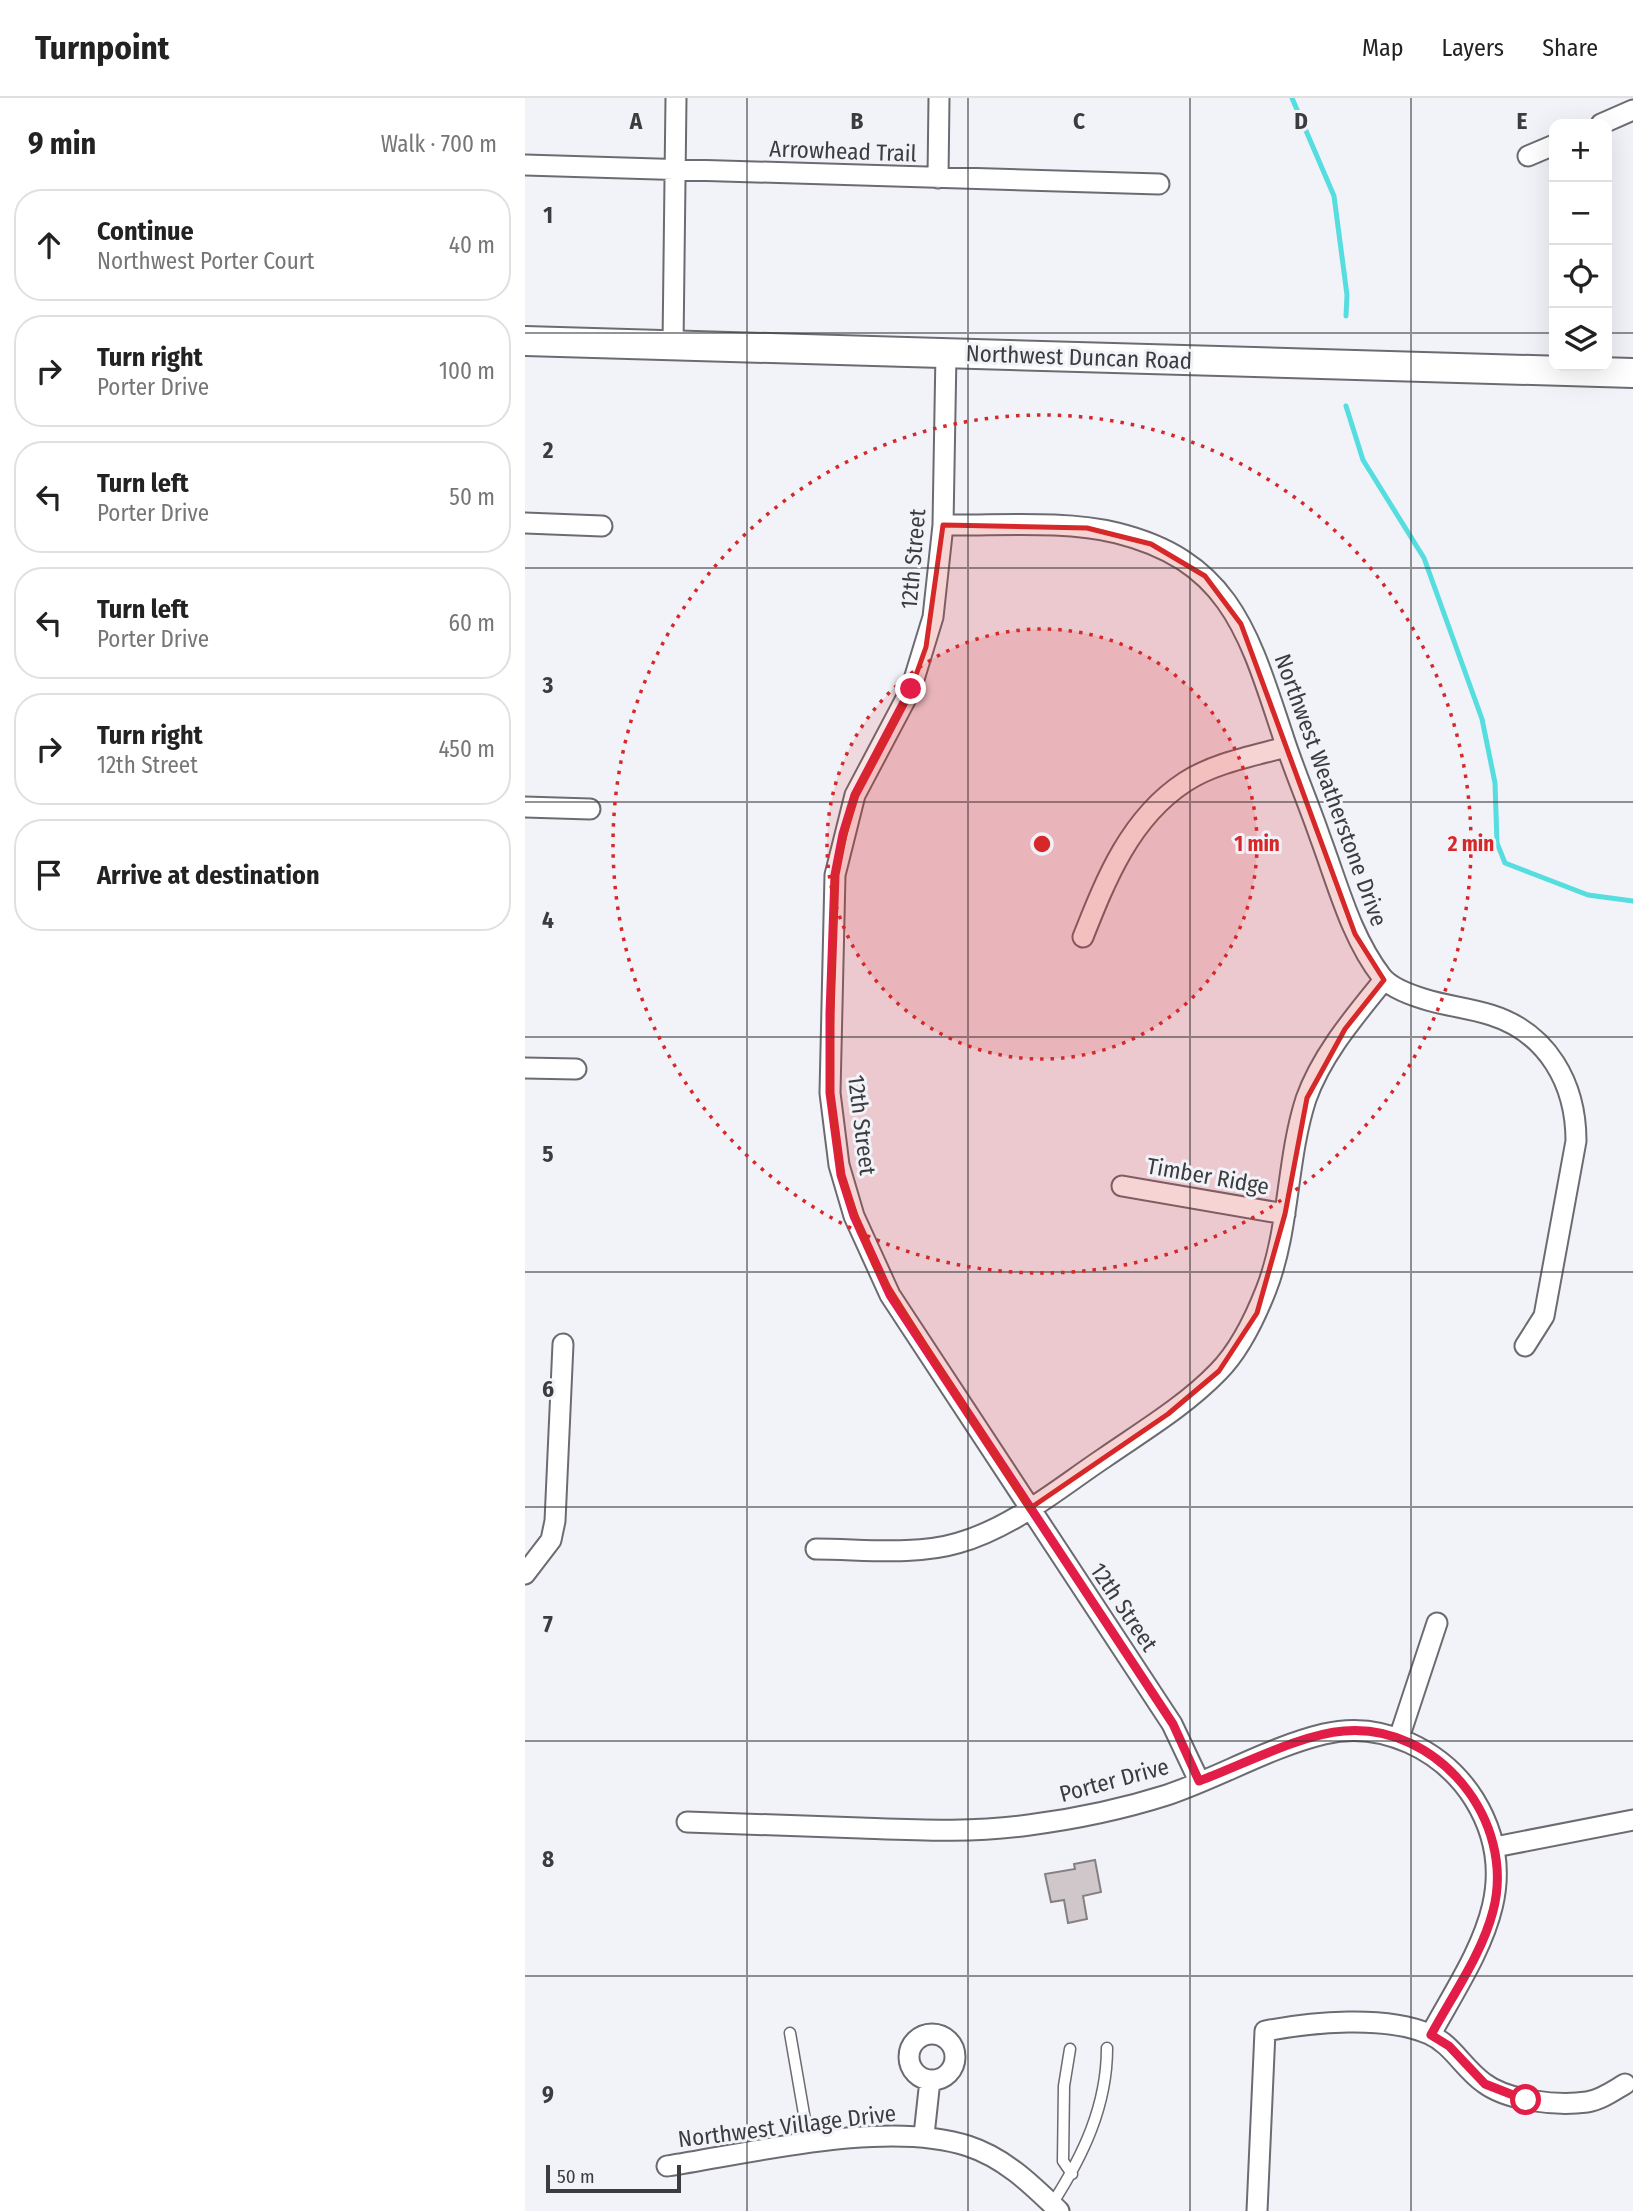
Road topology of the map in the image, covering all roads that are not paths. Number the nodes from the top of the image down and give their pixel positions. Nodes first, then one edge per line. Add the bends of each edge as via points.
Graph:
1 (676, 98) edge
2 (939, 98) edge
3 (1633, 110) edge
4 (1612, 119) edge
5 (1549, 147) edge
6 (1528, 156) dead end
7 (525, 165) edge
8 (673, 171) junction
9 (938, 178) junction
10 (1159, 184) dead end
11 (525, 341) edge
12 (673, 345) junction
13 (946, 354) junction
14 (1633, 373) edge
15 (525, 523) edge
16 (943, 525) junction
17 (603, 526) dead end
18 (1286, 747) junction
19 (525, 807) edge
20 (590, 810) dead end
21 (1083, 937) dead end
22 (1384, 980) junction
23 (525, 1068) edge
24 (576, 1069) dead end
25 (1122, 1186) dead end
26 (1285, 1214) junction
27 (563, 1344) dead end
28 (1525, 1346) dead end
29 (1029, 1509) junction
30 (816, 1549) dead end
31 (525, 1574) edge
32 (1437, 1623) dead end
33 (1399, 1738) junction
34 (1199, 1781) junction
35 (1633, 1820) edge
36 (687, 1822) dead end
37 (1495, 1847) junction
38 (790, 2033) dead end
39 (1431, 2035) junction
40 (1107, 2048) dead end
41 (1070, 2049) dead end
42 (929, 2080) dead end
43 (1625, 2084) dead end
44 (924, 2136) junction
45 (809, 2144) junction
46 (667, 2166) dead end
47 (1072, 2174) junction
48 (1055, 2207) edge
49 (1257, 2211) edge

1 - 8 street
2 - 9 street
3 - 4 street
5 - 6 street
7 - 8 street, Arrowhead Trail
8 - 9 street, Arrowhead Trail
8 - 12 street
9 - 10 street, Arrowhead Trail
11 - 12 street, Northwest Duncan Road
12 - 13 street, Northwest Duncan Road
13 - 14 street, Northwest Duncan Road
13 - 16 street, 12th Street
15 - 17 street
16 - 18 street, Northwest Weatherstone Drive via 1087,528 1116,533 1178,556 1224,596 1241,624
16 - 29 street, 12th Street via 926,648 911,689 855,795 835,875 830,1093 841,1175 874,1264
18 - 21 street via 1186,781 1158,802 1137,825 1119,856
18 - 22 street, Northwest Weatherstone Drive via 1355,934
19 - 20 street
22 - 26 street via 1337,1040 1307,1098
22 - 28 street via 1410,995 1519,1026 1558,1066 1569,1088 1576,1141 1544,1316
23 - 24 street
25 - 26 street, Timber Ridge
26 - 29 street via 1277,1257 1257,1312 1219,1371 1168,1414
27 - 31 street via 555,1521 551,1540
29 - 30 street via 978,1536 937,1548
29 - 34 street, 12th Street via 1173,1724
32 - 33 street
33 - 34 street, Porter Drive via 1361,1731 1323,1734
33 - 37 street, Porter Drive via 1425,1751 1466,1787 1485,1818
34 - 36 street, Porter Drive via 1112,1809 990,1830
35 - 37 street
37 - 39 street, Porter Drive via 1493,1912
38 - 45 lane
39 - 43 street via 1449,2046 1485,2084 1526,2100 1586,2102
39 - 49 street via 1383,2023 1265,2031
40 - 47 lane via 1098,2117
41 - 47 lane via 1064,2086 1063,2161
42 - 44 street
44 - 45 street, Northwest Village Drive
44 - 48 street, Northwest Village Drive via 970,2147 999,2161
45 - 46 street, Northwest Village Drive
47 - 48 lane

